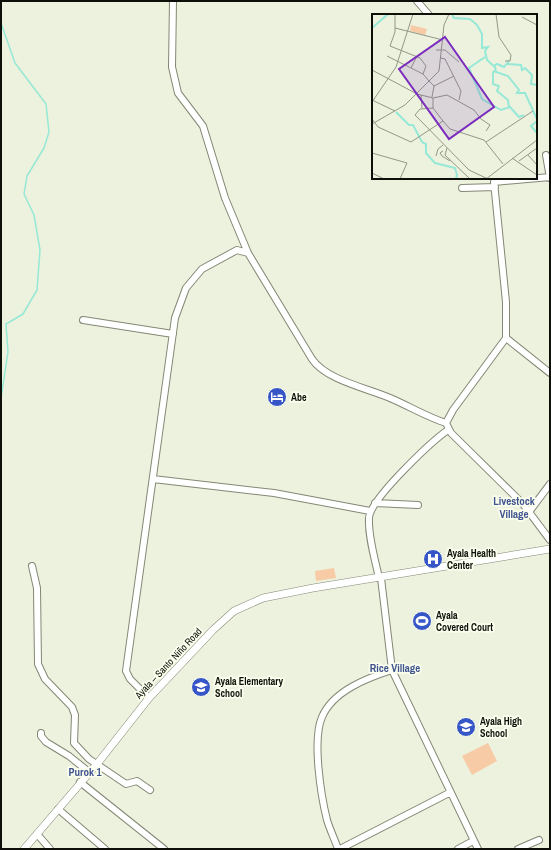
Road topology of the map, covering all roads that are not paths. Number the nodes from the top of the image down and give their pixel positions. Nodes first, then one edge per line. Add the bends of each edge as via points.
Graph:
1 (173, 1) edge
2 (417, 1) edge
3 (428, 14) edge
4 (546, 155) dead end
5 (550, 178) edge
6 (536, 179) edge
7 (537, 179) edge
8 (494, 182) edge
9 (462, 188) dead end
10 (248, 253) junction
11 (83, 320) dead end
12 (173, 334) junction
13 (506, 338) junction
14 (550, 374) edge
15 (446, 423) junction
16 (448, 430) junction
17 (153, 479) junction
18 (550, 484) edge
19 (375, 503) junction
20 (418, 505) dead end
21 (370, 511) junction
22 (529, 512) junction
23 (550, 540) edge
24 (550, 549) edge
25 (32, 566) dead end
26 (380, 578) junction
27 (392, 670) junction
28 (149, 698) junction
29 (41, 733) dead end
30 (97, 764) junction
31 (89, 772) junction
32 (80, 782) junction
33 (150, 790) dead end
34 (449, 793) junction
35 (58, 809) junction
36 (37, 834) junction
37 (539, 840) dead end
38 (473, 841) junction
39 (24, 849) edge
40 (50, 849) edge
41 (105, 849) edge
42 (164, 849) edge
43 (339, 849) edge
44 (458, 849) edge
45 (478, 849) edge
46 (518, 849) edge

1 - 10 street via 171,60 176,87 184,103 203,126 225,198
2 - 3 street
4 - 5 street
5 - 7 street
6 - 8 street
8 - 9 street
8 - 13 street via 506,302
10 - 12 street via 238,250 202,269 186,288 175,318
10 - 15 street via 316,364 345,381
11 - 12 street
12 - 17 street
13 - 14 street
13 - 15 street
15 - 16 street
16 - 19 street via 390,485
16 - 22 street
17 - 21 street via 274,494
17 - 28 street via 126,671 130,679
18 - 22 street
19 - 20 street
19 - 21 street
21 - 26 street via 369,526
22 - 23 street
24 - 26 street, Ayala – Santo Niño Road
25 - 30 street via 37,588 38,664 45,679 72,707 75,715 74,743
26 - 27 street
26 - 28 street, Ayala – Santo Niño Road via 313,588 263,598 247,604 234,611 213,630
27 - 34 street
27 - 43 street via 349,688 331,703 322,717 317,753 321,788 327,821
28 - 30 street, Ayala – Santo Niño Road
29 - 31 street via 46,742
30 - 31 street, Ayala – Santo Niño Road
30 - 33 street via 126,784 137,781
31 - 32 street, Ayala – Santo Niño Road
32 - 35 street, Ayala – Santo Niño Road
32 - 42 street
34 - 38 street
34 - 43 street
35 - 36 street, Ayala – Santo Niño Road
35 - 41 street
36 - 39 street, Ayala – Santo Niño Road
36 - 40 street
37 - 46 street
38 - 44 street
38 - 45 street

